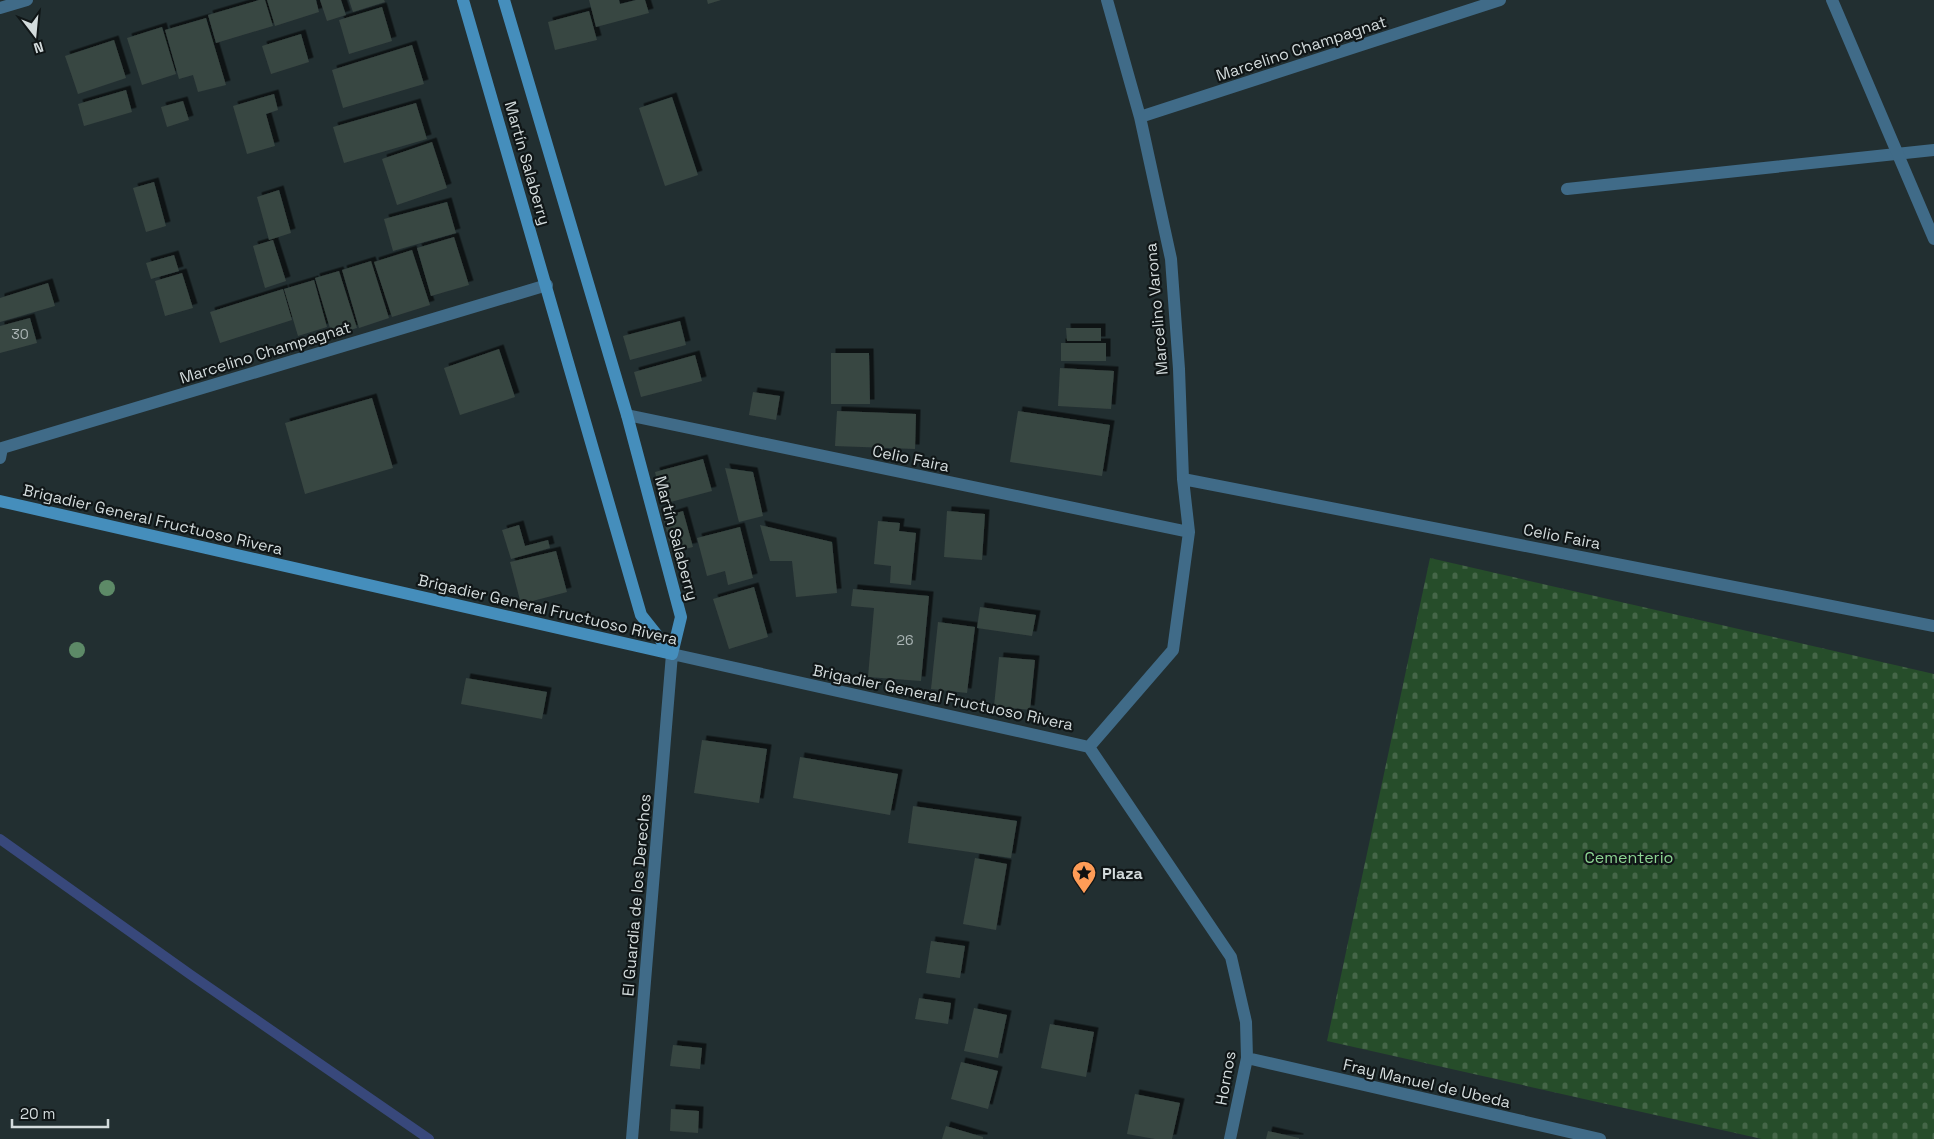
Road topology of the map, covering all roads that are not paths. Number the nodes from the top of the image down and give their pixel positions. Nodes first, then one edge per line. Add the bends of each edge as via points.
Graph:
1 (27, 0) edge
2 (463, 0) edge
3 (504, 0) edge
4 (1107, 0) edge
5 (1500, 0) edge
6 (1832, 0) edge
7 (0, 8) edge
8 (1140, 117) junction
9 (1934, 150) edge
10 (1898, 154) junction
11 (1567, 190) dead end
12 (1934, 239) edge
13 (547, 286) junction
14 (627, 415) junction
15 (1, 449) edge
16 (1183, 479) junction
17 (0, 501) edge
18 (1188, 532) junction
19 (1934, 626) edge
20 (672, 654) junction
21 (1089, 746) junction
22 (1247, 1058) junction
23 (632, 1139) edge
24 (1230, 1139) edge
25 (1600, 1139) edge

1 - 7 street
2 - 13 street, Martín Salaberry
3 - 14 street, Martín Salaberry
4 - 8 street, Marcelino Varona
5 - 8 street, Marcelino Champagnat
6 - 10 street
8 - 16 street, Marcelino Varona via 1171,259
9 - 10 street
10 - 11 street
10 - 12 street
13 - 15 street, Marcelino Champagnat
13 - 20 street, Martín Salaberry via 641,615
14 - 18 street, Celio Faira
14 - 20 street, Martín Salaberry via 680,617
16 - 18 street, Marcelino Varona
16 - 19 street, Celio Faira
17 - 20 street, Brigadier General Fructuoso Rivera
18 - 21 street, Marcelino Varona via 1173,650
20 - 21 street, Brigadier General Fructuoso Rivera
20 - 23 street, El Guardia de los Derechos
21 - 22 street, Hornos via 1231,956 1246,1022
22 - 24 street, Hornos
22 - 25 street, Fray Manuel de Ubeda

